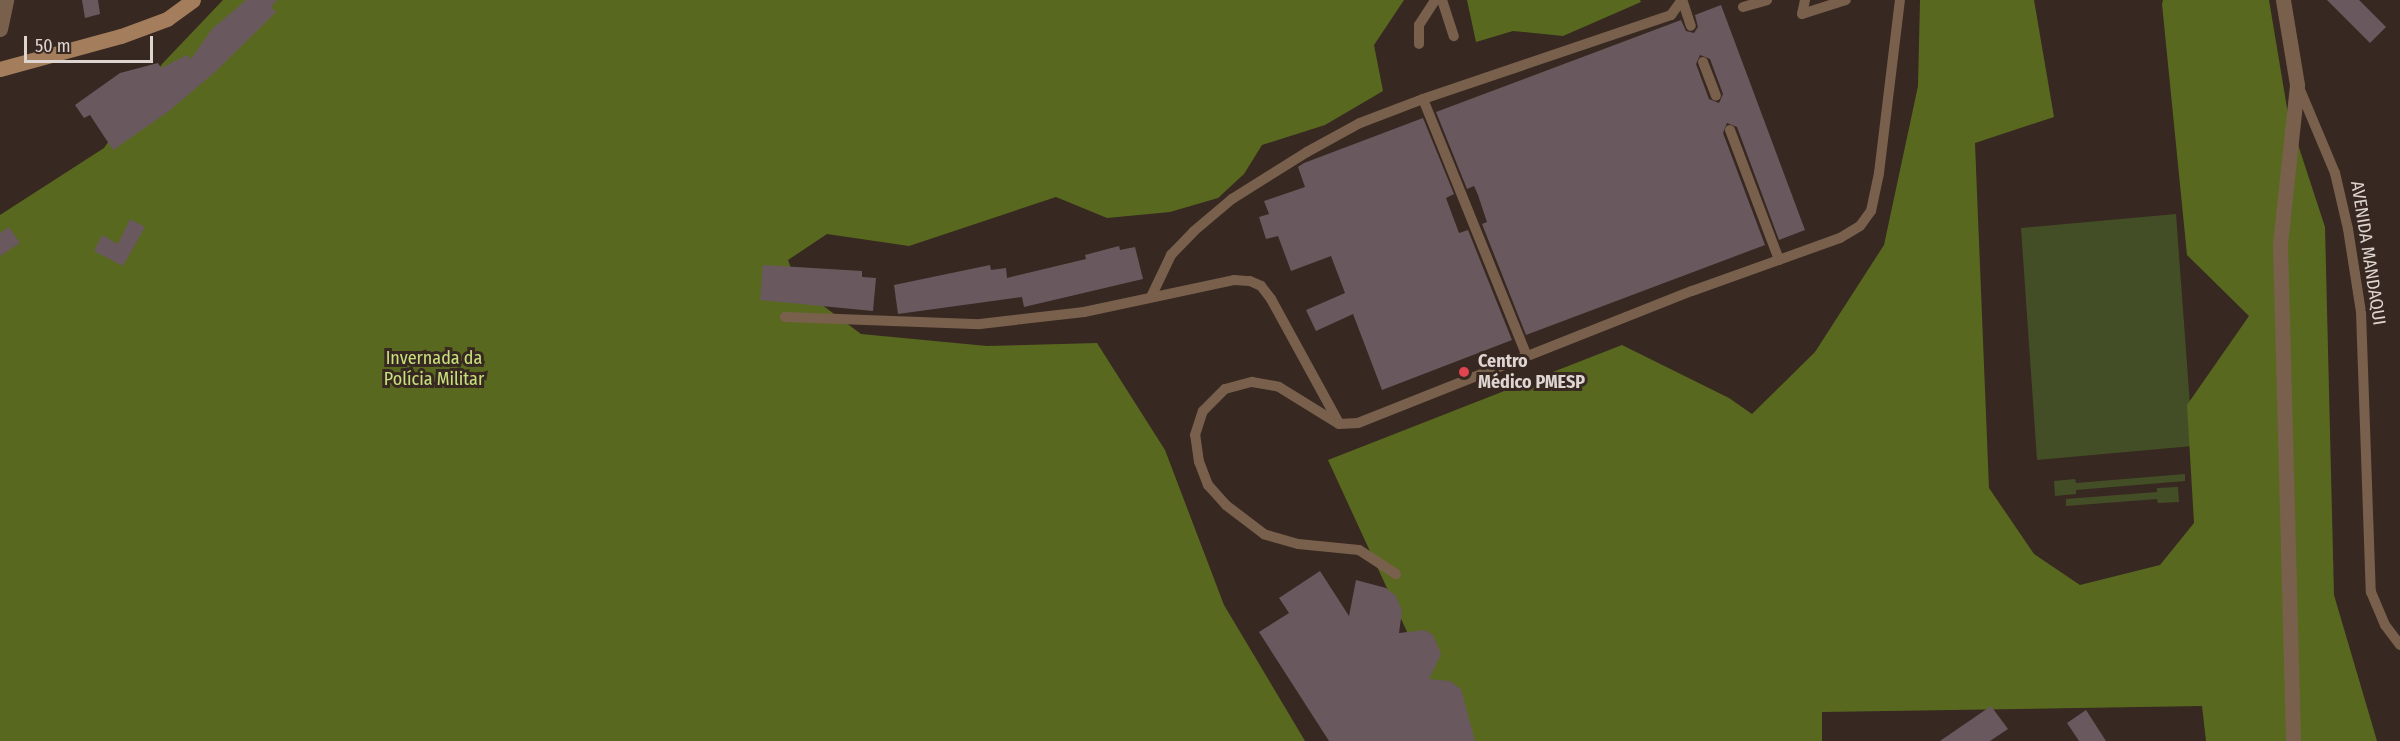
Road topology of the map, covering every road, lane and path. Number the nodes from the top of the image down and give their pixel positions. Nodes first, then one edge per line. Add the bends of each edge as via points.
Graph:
1 (6, 0) edge
2 (193, 0) edge
3 (1435, 0) edge
4 (1442, 0) edge
5 (1767, 0) edge
6 (1804, 0) edge
7 (1846, 0) edge
8 (1900, 0) edge
9 (2283, 0) edge
10 (1683, 1) edge
11 (1743, 7) dead end
12 (1692, 26) dead end
13 (0, 29) edge
14 (1454, 36) dead end
15 (1419, 44) dead end
16 (1703, 62) dead end
17 (0, 69) edge
18 (2297, 85) junction
19 (1716, 96) dead end
20 (1423, 99) junction
21 (1730, 130) dead end
22 (1779, 260) junction
23 (1151, 297) junction
24 (785, 317) dead end
25 (1527, 356) junction
26 (1339, 424) junction
27 (1396, 574) dead end
28 (2385, 625) junction
29 (2400, 625) edge
30 (2400, 645) edge
31 (2293, 741) edge

1 - 13 street
2 - 17 main road via 167,19 131,33
3 - 15 lane via 1419,25
4 - 14 lane
5 - 11 lane
6 - 7 lane via 1802,14
8 - 22 lane via 1871,211 1860,226 1840,238
9 - 18 street, AVENIDA MANDAQUI
10 - 12 lane
10 - 20 lane via 1671,15
16 - 19 lane
18 - 28 lane, AVENIDA MANDAQUI via 2335,173 2361,312 2371,592
18 - 31 street via 2280,244
20 - 23 lane via 1360,123 1266,175 1232,199 1171,255
20 - 25 lane
21 - 22 lane
22 - 25 lane
23 - 24 lane via 1084,312 980,324
23 - 26 lane via 1234,280 1261,286
25 - 26 lane via 1358,423
26 - 27 lane via 1279,387 1252,382 1225,389 1203,411 1195,435 1199,462 1208,485 1226,505 1264,534 1298,544 1359,550
28 - 29 lane
28 - 30 lane

